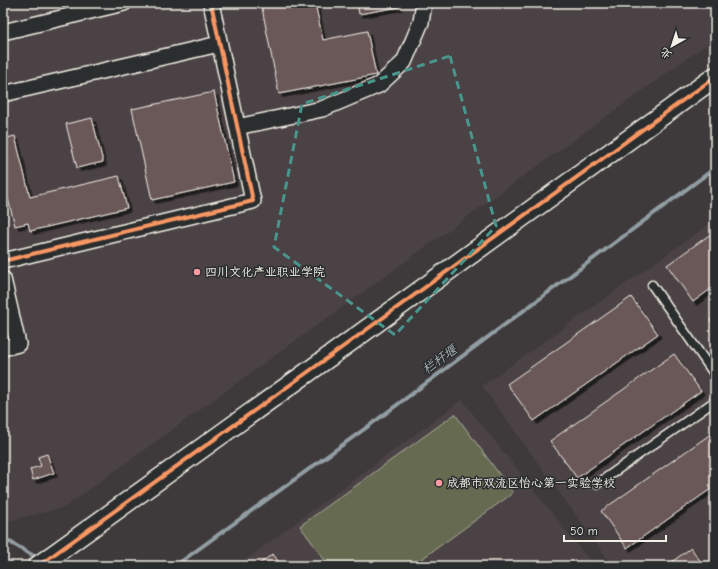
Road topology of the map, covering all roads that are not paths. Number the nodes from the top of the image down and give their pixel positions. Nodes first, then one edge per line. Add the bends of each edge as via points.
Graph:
1 (124, 3) edge
2 (211, 3) edge
3 (424, 3) edge
4 (3, 32) edge
5 (220, 44) junction
6 (715, 78) edge
7 (3, 94) edge
8 (237, 127) junction
9 (3, 260) edge
10 (3, 279) edge
11 (652, 286) dead end
12 (3, 348) edge
13 (715, 375) edge
14 (715, 401) edge
15 (597, 484) dead end
16 (38, 566) edge

1 - 4 street
2 - 5 street
3 - 8 street via 421,22 404,62 379,85 322,109
5 - 7 street
5 - 8 street
6 - 16 street
8 - 9 street via 253,201
10 - 12 street via 18,344
11 - 13 lane
14 - 15 lane

